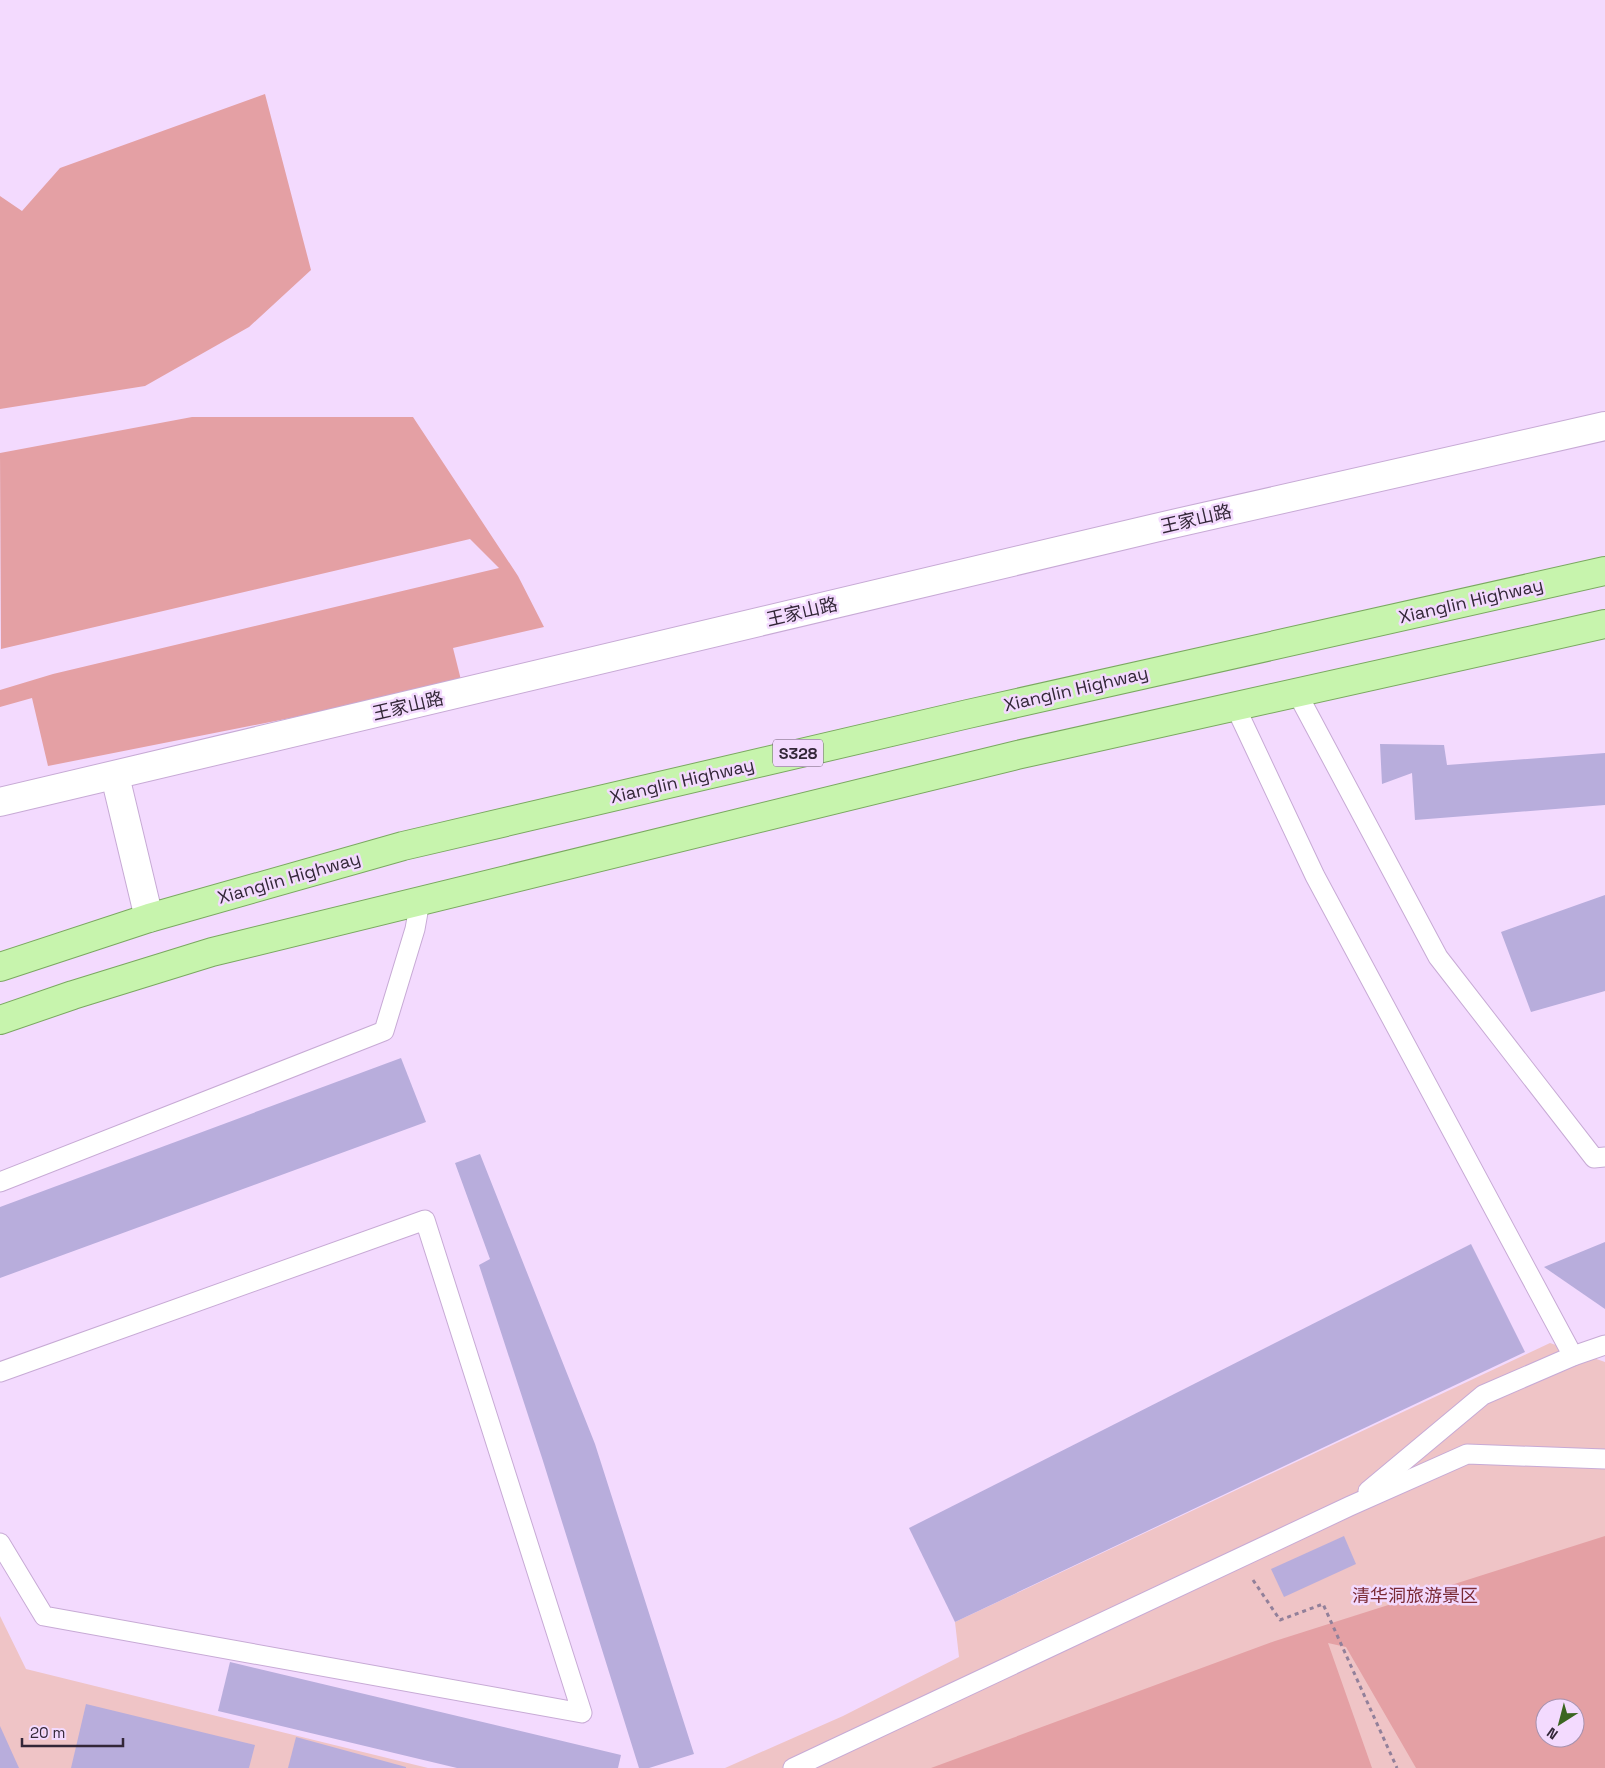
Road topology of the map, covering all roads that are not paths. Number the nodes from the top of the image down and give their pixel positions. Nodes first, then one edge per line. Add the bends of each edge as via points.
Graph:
1 (1605, 426) edge
2 (1605, 571) edge
3 (1605, 624) edge
4 (1297, 693) junction
5 (1235, 706) junction
6 (115, 776) junction
7 (0, 802) edge
8 (420, 901) junction
9 (149, 918) junction
10 (0, 967) edge
11 (0, 1020) edge
12 (1605, 1157) edge
13 (0, 1182) edge
14 (1605, 1345) edge
15 (1573, 1356) junction
16 (0, 1372) edge
17 (1605, 1459) edge
18 (1350, 1506) junction
19 (0, 1543) edge
20 (793, 1768) edge

1 - 6 street, 王家山路 via 1145,530
2 - 9 main road, Xianglin Highway / S328 via 977,711 423,842
3 - 4 main road
4 - 5 main road
4 - 12 lane via 1438,957 1594,1158
5 - 8 main road via 1007,757
5 - 15 lane via 1315,876
6 - 7 street, 王家山路
6 - 9 street
8 - 11 main road via 194,957
8 - 13 lane via 415,929 384,1031
9 - 10 main road, Xianglin Highway / S328
14 - 15 lane
15 - 18 lane via 1483,1396
16 - 19 lane via 425,1220 582,1713 44,1616
17 - 18 lane via 1467,1454
18 - 20 lane

